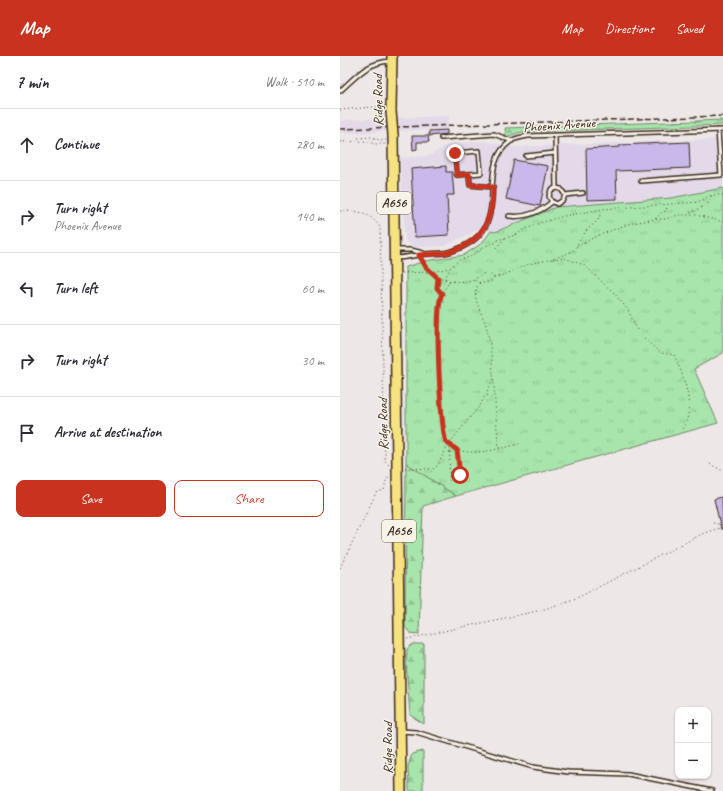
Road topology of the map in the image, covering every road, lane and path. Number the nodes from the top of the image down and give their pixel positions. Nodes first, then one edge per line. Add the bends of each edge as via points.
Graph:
1 (392, 58) edge
2 (340, 91) edge
3 (391, 108) junction
4 (340, 110) edge
5 (718, 130) junction
6 (723, 130) edge
7 (555, 135) junction
8 (358, 138) dead end
9 (441, 138) dead end
10 (393, 140) junction
11 (512, 141) junction
12 (340, 142) edge
13 (555, 153) junction
14 (526, 156) dead end
15 (469, 174) junction
16 (722, 176) edge
17 (641, 181) dead end
18 (493, 187) junction
19 (556, 188) junction
20 (583, 193) dead end
21 (565, 195) junction
22 (712, 195) junction
23 (723, 195) edge
24 (552, 202) junction
25 (667, 205) junction
26 (603, 209) junction
27 (340, 211) edge
28 (687, 214) junction
29 (508, 216) dead end
30 (655, 219) junction
31 (723, 222) edge
32 (508, 236) junction
33 (577, 246) junction
34 (496, 248) dead end
35 (395, 254) junction
36 (425, 254) junction
37 (419, 255) junction
38 (554, 259) junction
39 (450, 268) junction
40 (431, 272) junction
41 (395, 273) junction
42 (438, 278) junction
43 (494, 278) junction
44 (444, 279) junction
45 (475, 280) junction
46 (450, 281) junction
47 (480, 283) junction
48 (442, 294) junction
49 (492, 381) junction
50 (486, 395) junction
51 (494, 399) junction
52 (682, 429) dead end
53 (448, 444) junction
54 (520, 444) dead end
55 (451, 447) junction
56 (499, 449) junction
57 (457, 450) junction
58 (710, 464) dead end
59 (723, 471) edge
60 (398, 473) junction
61 (713, 523) dead end
62 (723, 526) edge
63 (340, 568) edge
64 (400, 640) junction
65 (401, 731) junction
66 (401, 791) edge
67 (712, 791) edge

1 - 2 lane via 368,67
1 - 3 main road, Ridge Road / A656
3 - 4 path
3 - 10 main road, Ridge Road / A656, bridge
5 - 6 lane, Phoenix Avenue
5 - 7 lane, Phoenix Avenue
5 - 16 lane
7 - 11 lane, Phoenix Avenue via 528,136
7 - 13 lane
8 - 10 path
9 - 11 lane via 494,134
10 - 12 path via 376,144 364,141
10 - 35 main road, Ridge Road / A656
11 - 18 lane, Phoenix Avenue via 500,151 495,161
13 - 14 lane
13 - 19 lane
15 - 15 lane via 457,175 455,153 479,151 481,173
15 - 18 lane via 470,185
16 - 17 lane
18 - 36 lane, Phoenix Avenue via 491,214 482,232 466,246 448,253
19 - 21 lane via 561,189
19 - 24 lane via 549,192
20 - 21 lane
21 - 24 lane via 560,203
22 - 23 path
22 - 25 path via 698,202
22 - 28 path via 708,204
24 - 29 lane via 529,215
25 - 26 path
25 - 30 path via 666,210
26 - 32 path via 564,216
26 - 33 path via 598,220 586,231
27 - 60 path via 357,211 372,217 380,227 385,461
28 - 30 path
28 - 31 path
30 - 33 path via 615,228
32 - 34 path
32 - 39 path via 459,260
33 - 38 path via 573,251
35 - 36 lane, Phoenix Avenue via 411,250
35 - 37 lane, Phoenix Avenue
35 - 41 main road, Ridge Road / A656
36 - 37 lane, Phoenix Avenue
37 - 40 path
38 - 43 path via 529,264
38 - 52 path via 564,258 584,265 628,310 638,332 661,353 674,355 683,377 688,401 686,423
39 - 40 path
39 - 44 path
40 - 41 path
40 - 42 path
41 - 60 main road, Ridge Road / A656
42 - 44 path
42 - 48 path via 437,288
43 - 45 path via 486,273 480,274
43 - 47 path
44 - 46 path
45 - 46 path
45 - 47 path
46 - 48 path
47 - 49 path via 475,298 487,329
48 - 53 path via 439,309 440,397 444,436
49 - 50 path
49 - 51 path
50 - 51 path
50 - 53 path
51 - 56 path
53 - 55 path
53 - 60 path via 438,465 433,469 405,468
54 - 56 path
55 - 57 path
55 - 57 path via 449,480 453,482 460,480
56 - 57 path
58 - 59 path
60 - 63 path via 388,477 384,490 376,493
60 - 64 main road, Ridge Road / A656
61 - 62 path
62 - 64 path via 704,533 579,597 542,610
64 - 65 main road, Ridge Road / A656
65 - 66 main road, Ridge Road / A656
65 - 67 lane via 416,732 533,767 568,772 635,775

